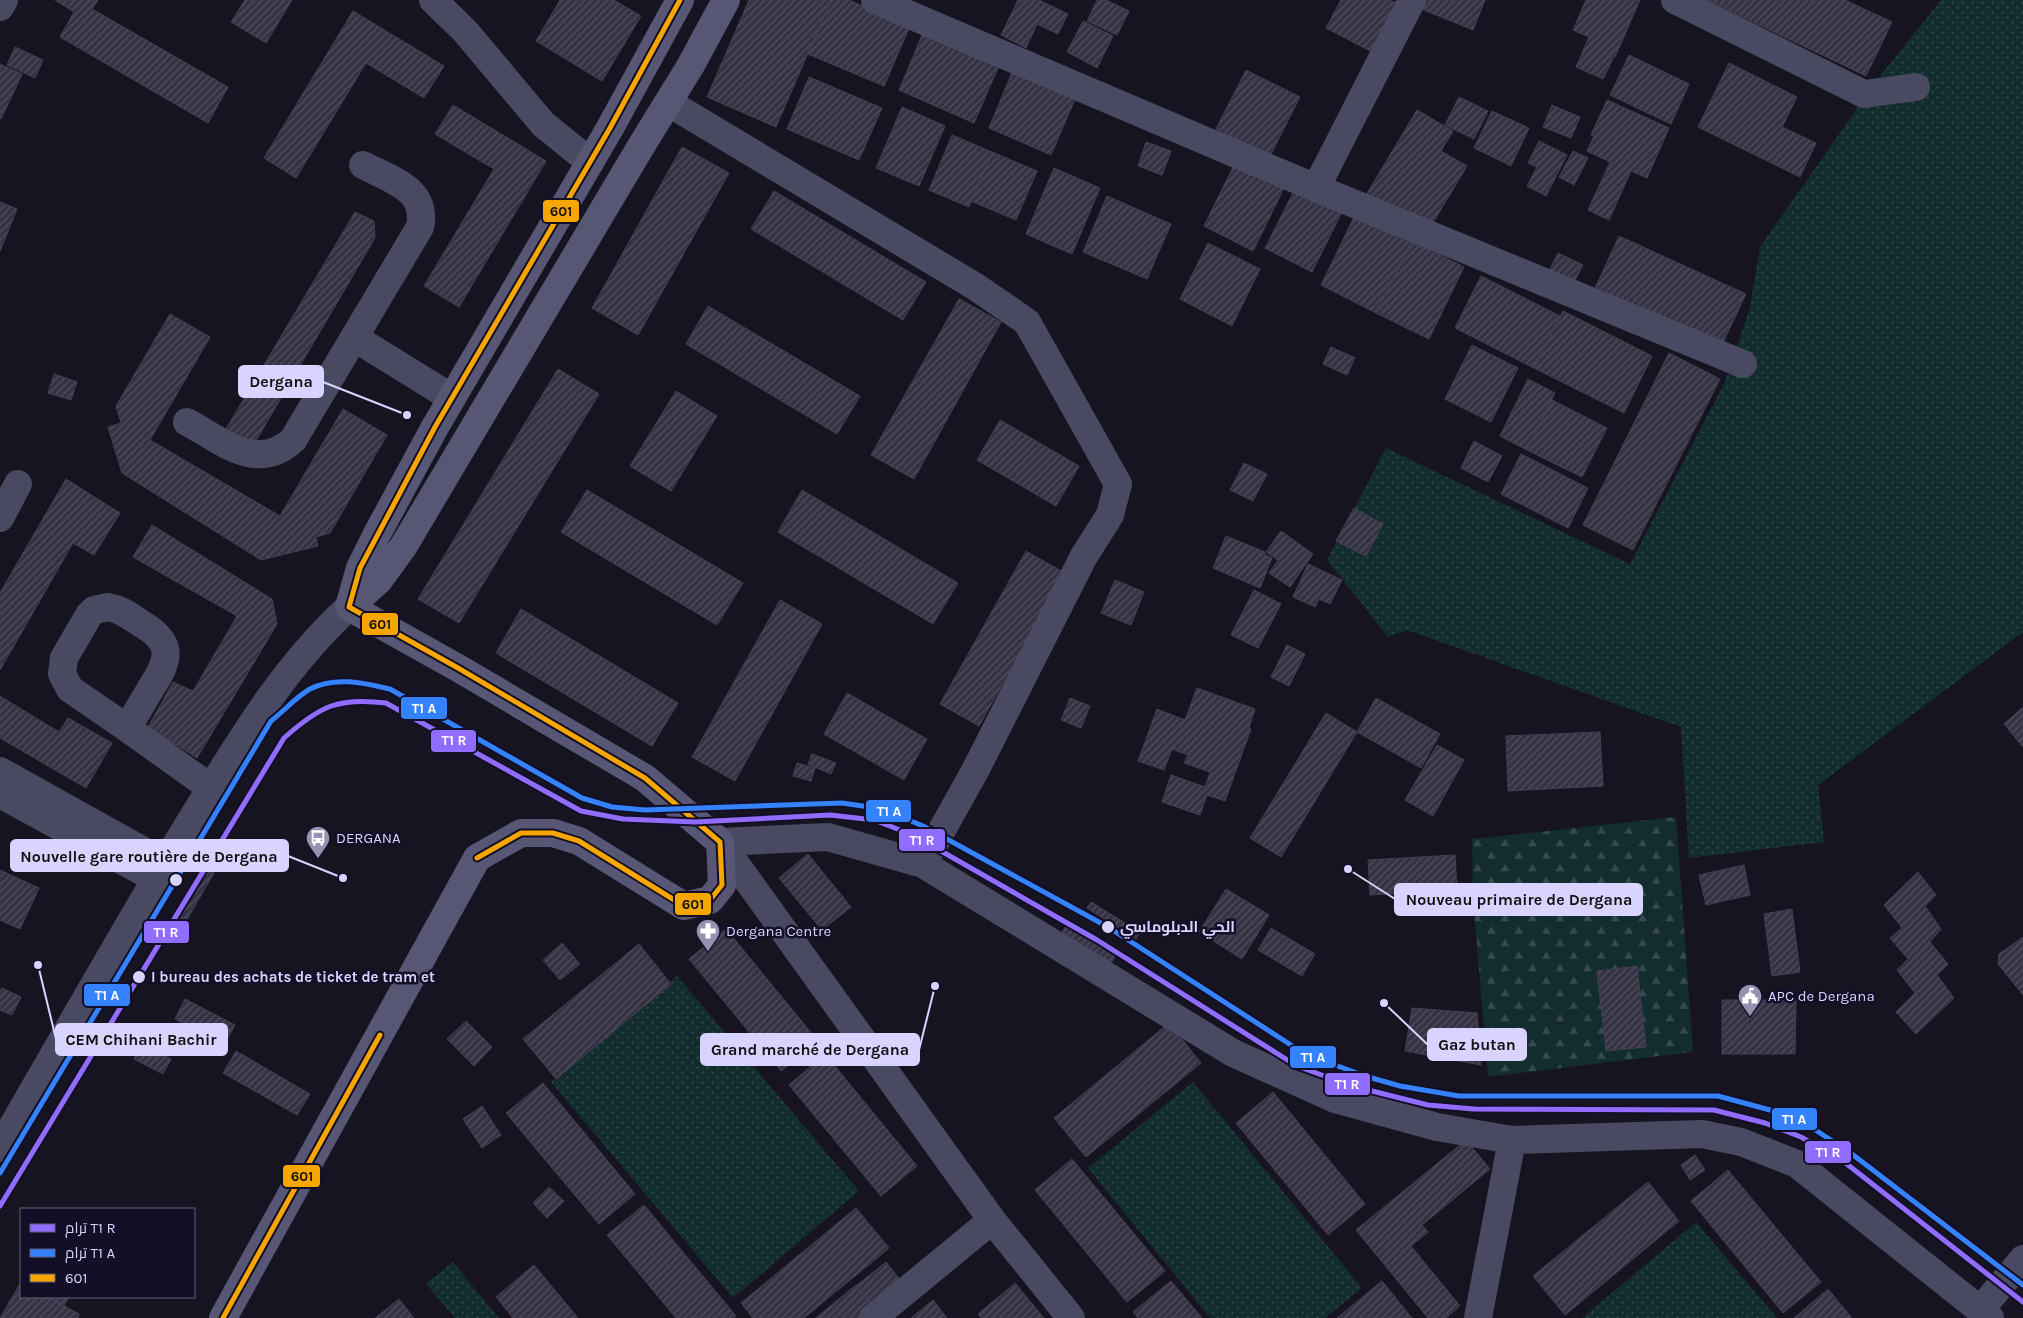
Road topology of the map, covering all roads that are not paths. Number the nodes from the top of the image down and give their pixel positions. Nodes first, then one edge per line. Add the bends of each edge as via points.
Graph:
1 (4, 0) edge
2 (433, 0) edge
3 (680, 0) edge
4 (726, 0) edge
5 (875, 0) edge
6 (1412, 0) edge
7 (1675, 0) edge
8 (0, 7) edge
9 (1916, 87) dead end
10 (669, 103) junction
11 (610, 128) junction
12 (640, 148) junction
13 (590, 162) junction
14 (363, 165) dead end
15 (1316, 188) junction
16 (355, 338) junction
17 (1743, 364) dead end
18 (452, 398) junction
19 (188, 422) dead end
20 (18, 484) dead end
21 (0, 518) edge
22 (349, 608) junction
23 (127, 728) dead end
24 (0, 771) edge
25 (212, 788) junction
26 (0, 794) edge
27 (720, 842) junction
28 (923, 864) junction
29 (160, 871) junction
30 (1512, 1140) junction
31 (0, 1148) edge
32 (992, 1220) junction
33 (2023, 1260) edge
34 (1985, 1314) edge
35 (223, 1318) edge
36 (874, 1318) edge
37 (1071, 1318) edge
38 (1478, 1318) edge

1 - 8 street
2 - 13 street via 543,124
3 - 11 street
4 - 10 street
5 - 15 street
6 - 15 street
7 - 9 street via 1864,94
10 - 12 street
10 - 28 street via 976,287 1027,322 1118,484 1110,515 1084,556 976,769
11 - 12 street
11 - 13 street
12 - 22 street via 400,553 379,580
13 - 18 street
14 - 16 street via 409,190 421,207 422,217 420,227
15 - 17 street
16 - 18 street
16 - 19 street via 293,440 276,453 254,456 243,453
18 - 22 street via 368,550
20 - 21 street
22 - 25 street via 324,630 285,676 250,724
22 - 27 street via 645,778
23 - 25 street
24 - 29 street
25 - 29 street
26 - 29 street
27 - 28 street via 828,837
27 - 32 street
27 - 35 street via 722,885 710,900 684,906 579,841 553,833 521,833 477,858
28 - 30 street via 1233,1053 1335,1099 1438,1126
29 - 31 street
30 - 34 street via 1702,1134 1741,1142 1797,1164
30 - 38 street
32 - 36 street
32 - 37 street
33 - 34 street

